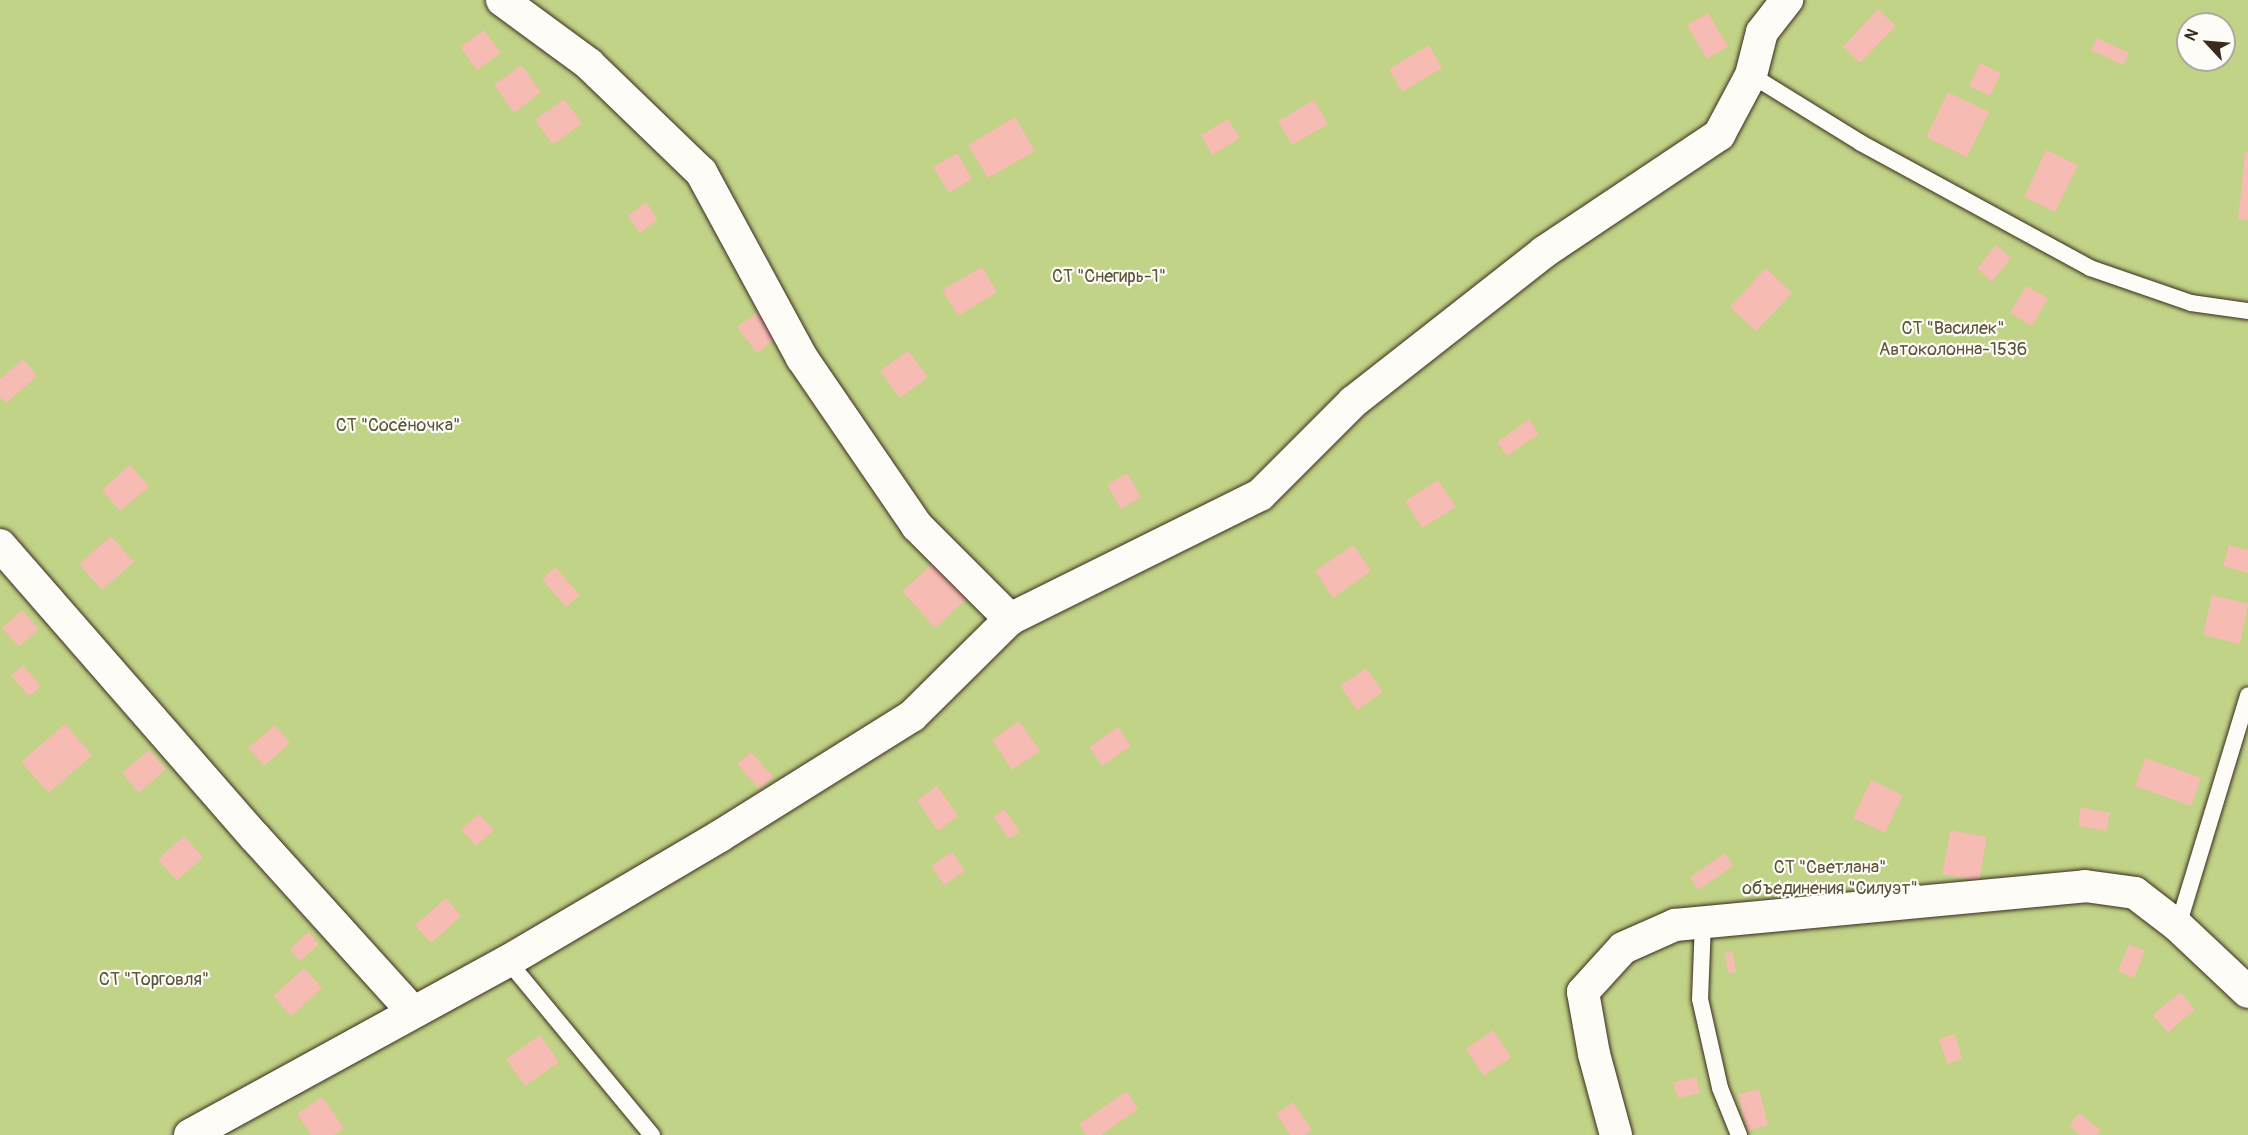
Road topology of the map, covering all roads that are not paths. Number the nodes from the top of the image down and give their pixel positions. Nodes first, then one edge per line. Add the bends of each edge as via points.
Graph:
1 (502, 0) edge
2 (1787, 0) edge
3 (1751, 75) junction
4 (2248, 311) edge
5 (0, 545) edge
6 (1010, 619) junction
7 (2248, 695) edge
8 (1703, 922) junction
9 (2178, 926) junction
10 (508, 961) junction
11 (2248, 992) edge
12 (413, 1012) junction
13 (190, 1135) edge
14 (652, 1135) edge
15 (1616, 1135) edge
16 (1739, 1135) edge

1 - 6 street via 589,64 701,172 802,358 917,526
2 - 3 street via 1762,32
3 - 4 lane via 1861,143 2090,268 2191,303
3 - 6 street via 1719,135 1535,260 1353,402 1260,495
5 - 12 street
6 - 10 street via 912,716 720,836
7 - 9 lane
8 - 9 street via 2085,886 2134,893
8 - 15 street via 1675,925 1623,948 1583,992 1594,1054
8 - 16 lane via 1700,999 1720,1088
9 - 11 street
10 - 12 street
10 - 14 lane
12 - 13 street

